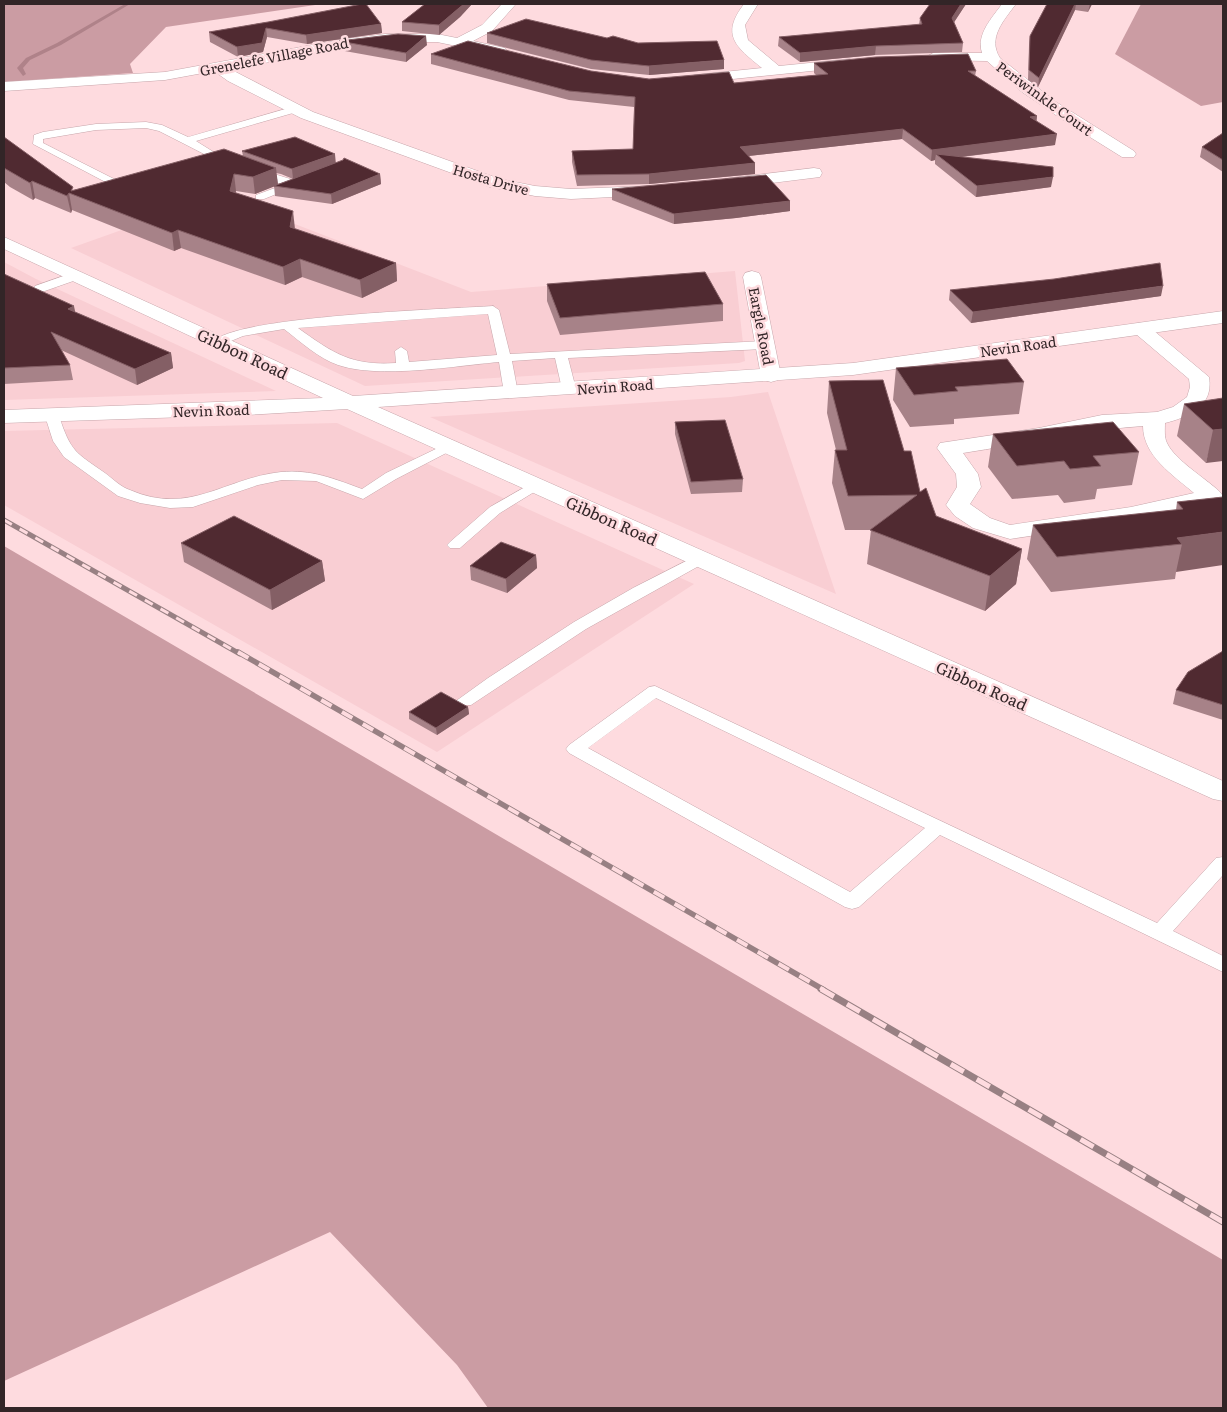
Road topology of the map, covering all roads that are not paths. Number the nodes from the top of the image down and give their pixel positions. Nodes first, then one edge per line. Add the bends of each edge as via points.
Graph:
1 (509, 4) edge
2 (751, 4) edge
3 (1009, 4) edge
4 (460, 42) junction
5 (516, 55) edge
6 (990, 57) junction
7 (919, 58) edge
8 (867, 62) edge
9 (218, 67) junction
10 (776, 70) junction
11 (681, 80) edge
12 (4, 87) edge
13 (296, 109) junction
14 (187, 140) junction
15 (1128, 154) dead end
16 (188, 164) edge
17 (248, 169) edge
18 (814, 173) dead end
19 (143, 176) edge
20 (311, 178) edge
21 (293, 185) junction
22 (711, 185) edge
23 (664, 190) edge
24 (260, 197) edge
25 (4, 242) edge
26 (75, 276) junction
27 (752, 277) dead end
28 (39, 289) edge
29 (441, 298) dead end
30 (450, 313) junction
31 (394, 317) junction
32 (360, 319) junction
33 (1220, 321) edge
34 (286, 324) junction
35 (1140, 329) junction
36 (397, 330) dead end
37 (362, 333) dead end
38 (219, 342) junction
39 (765, 345) junction
40 (401, 351) dead end
41 (561, 356) junction
42 (505, 358) junction
43 (403, 366) junction
44 (771, 376) junction
45 (569, 389) junction
46 (511, 392) junction
47 (350, 403) junction
48 (52, 416) junction
49 (4, 417) edge
50 (1154, 419) junction
51 (449, 448) junction
52 (534, 486) junction
53 (1217, 495) edge
54 (455, 545) dead end
55 (700, 559) junction
56 (465, 701) dead end
57 (1223, 792) edge
58 (939, 826) junction
59 (1223, 863) edge
60 (1160, 933) junction
61 (1223, 965) edge

1 - 4 street via 487,28
2 - 10 street via 738,20 738,35 749,50
3 - 6 street, Periwinkle Court via 989,32 987,49
4 - 5 street, Grenelefe Village Road
4 - 9 street, Grenelefe Village Road via 426,37 374,39
6 - 7 street
6 - 15 street, Periwinkle Court via 1016,80
8 - 10 street
9 - 12 street, Grenelefe Village Road via 165,76
9 - 13 street, Hosta Drive via 233,78
10 - 11 street
13 - 14 lane
13 - 23 street, Hosta Drive via 408,153 515,188 571,194
14 - 16 lane via 219,158
14 - 19 lane via 154,125 141,124 69,130 38,137 38,144 115,184
17 - 21 lane
18 - 22 street
20 - 21 lane
21 - 24 lane
25 - 26 street, Gibbon Road
26 - 28 lane
26 - 38 street, Gibbon Road
27 - 39 street, Eargle Road
29 - 30 lane
30 - 31 lane
30 - 42 lane via 494,310
31 - 32 lane
31 - 36 lane
32 - 34 lane
32 - 37 lane
33 - 35 street, Nevin Road
34 - 38 lane via 240,333
34 - 43 lane via 342,362 368,360
35 - 44 street, Nevin Road via 853,369
35 - 50 street via 1192,369 1202,386 1200,396 1191,406 1178,414
38 - 47 street, Gibbon Road
39 - 41 lane
39 - 44 street, Eargle Road
40 - 43 lane
41 - 42 lane
41 - 45 lane
42 - 43 lane
42 - 46 lane
44 - 45 street, Nevin Road
45 - 46 street, Nevin Road
46 - 47 street, Nevin Road
47 - 48 street, Nevin Road
47 - 51 street, Gibbon Road
48 - 49 street, Nevin Road
48 - 51 lane via 60,441 69,454 123,493 170,504 193,503 255,481 282,476 318,477 363,495 390,476
50 - 53 street via 1156,442 1165,456
50 - 53 street via 1102,422 948,448 967,474 969,487 958,505 977,522 994,530 1010,532 1131,514
51 - 52 street, Gibbon Road
52 - 54 lane via 495,510
52 - 55 street, Gibbon Road
55 - 56 lane via 558,637
55 - 57 street, Gibbon Road
58 - 58 lane via 654,690 575,749 852,902
58 - 60 lane
59 - 60 lane
60 - 61 lane

